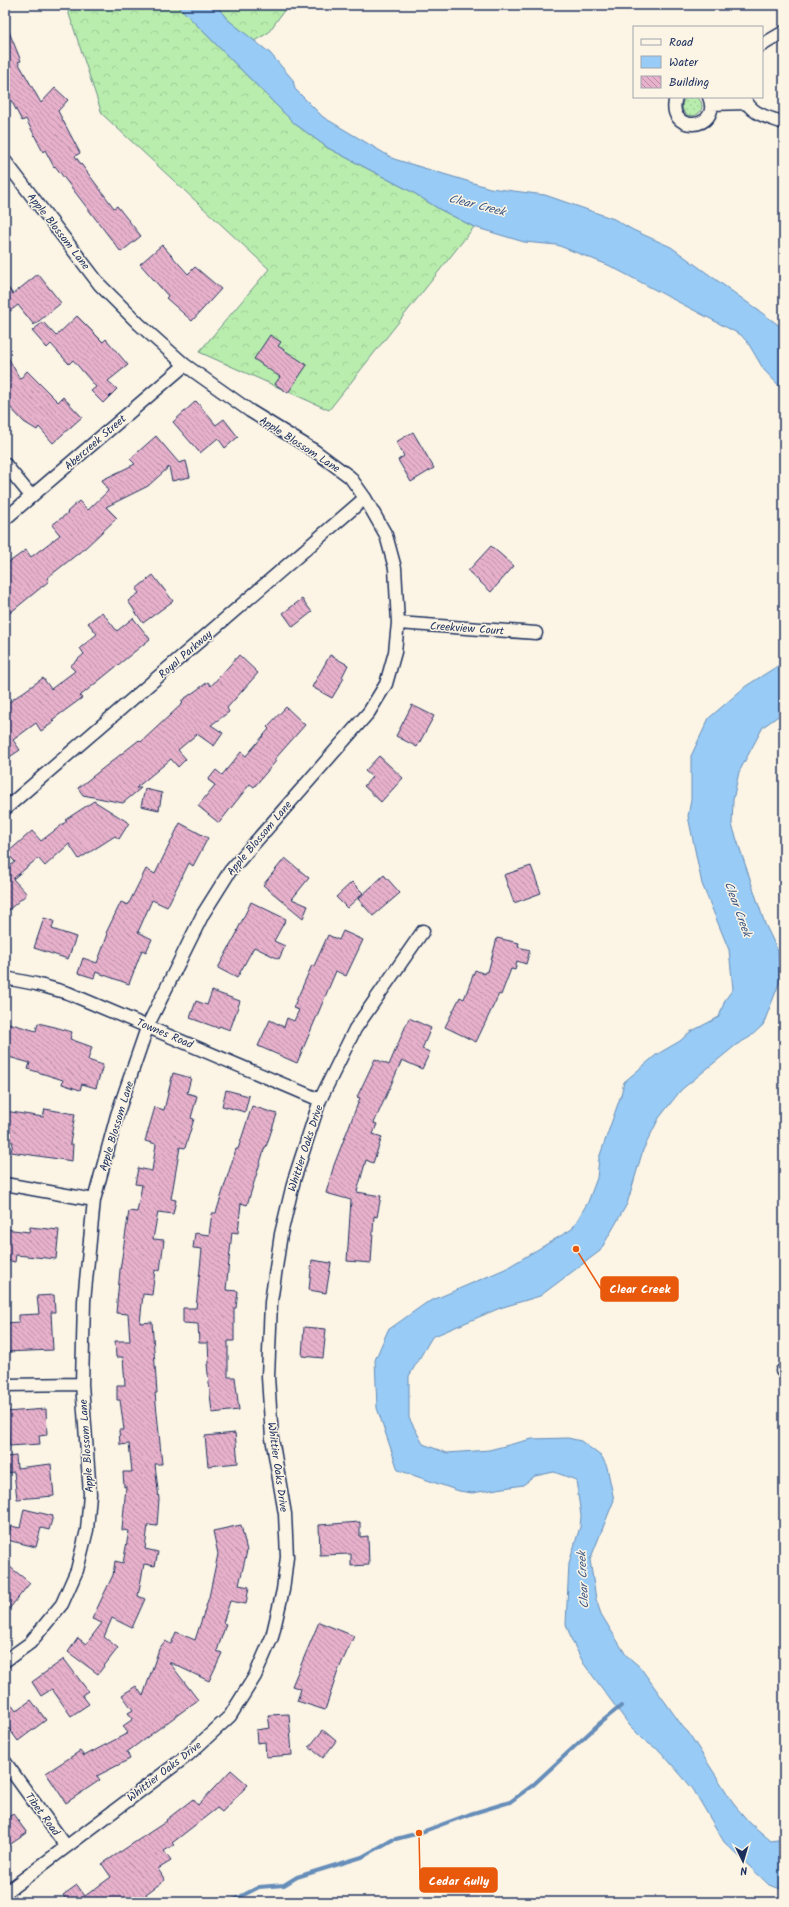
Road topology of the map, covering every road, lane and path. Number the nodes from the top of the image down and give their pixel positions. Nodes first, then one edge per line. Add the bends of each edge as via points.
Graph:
1 (784, 32) edge
2 (763, 44) edge
3 (676, 98) edge
4 (710, 100) edge
5 (745, 100) edge
6 (784, 123) edge
7 (5, 161) edge
8 (185, 365) junction
9 (5, 464) edge
10 (31, 496) junction
11 (365, 498) junction
12 (5, 519) edge
13 (398, 624) junction
14 (536, 633) dead end
15 (5, 809) edge
16 (423, 931) dead end
17 (5, 978) edge
18 (148, 1026) junction
19 (320, 1100) junction
20 (5, 1184) edge
21 (94, 1200) junction
22 (82, 1384) junction
23 (5, 1385) edge
24 (5, 1661) edge
25 (5, 1762) edge
26 (66, 1846) junction
27 (5, 1893) edge

1 - 2 street
3 - 4 street via 676,114 688,124 697,124 710,115
4 - 5 street
5 - 6 street via 755,113
7 - 8 street, Apple Blossom Lane via 100,285
8 - 10 street, Abercreek Street
8 - 11 street, Apple Blossom Lane via 250,411 315,451 350,477
9 - 10 street
10 - 12 street, Abercreek Street
11 - 13 street, Apple Blossom Lane via 386,535 395,568
11 - 15 street, Royal Parkway
13 - 14 street, Creekview Court
13 - 18 street, Apple Blossom Lane via 395,652 386,684 368,712 230,871 203,914
16 - 19 street, Whittier Oaks Drive via 355,1029
17 - 18 street, Townes Road via 68,993
18 - 19 street, Townes Road
18 - 21 street, Apple Blossom Lane via 117,1115
19 - 26 street, Whittier Oaks Drive via 294,1180 281,1234 272,1302 268,1377 272,1438 285,1514 287,1557 272,1637 255,1676 230,1716 188,1755
20 - 21 street
21 - 22 street, Apple Blossom Lane via 84,1301
22 - 23 street
22 - 24 street, Apple Blossom Lane via 90,1494 87,1530 77,1570 62,1604 30,1643
25 - 26 street, Tibet Road
26 - 27 street, Whittier Oaks Drive

